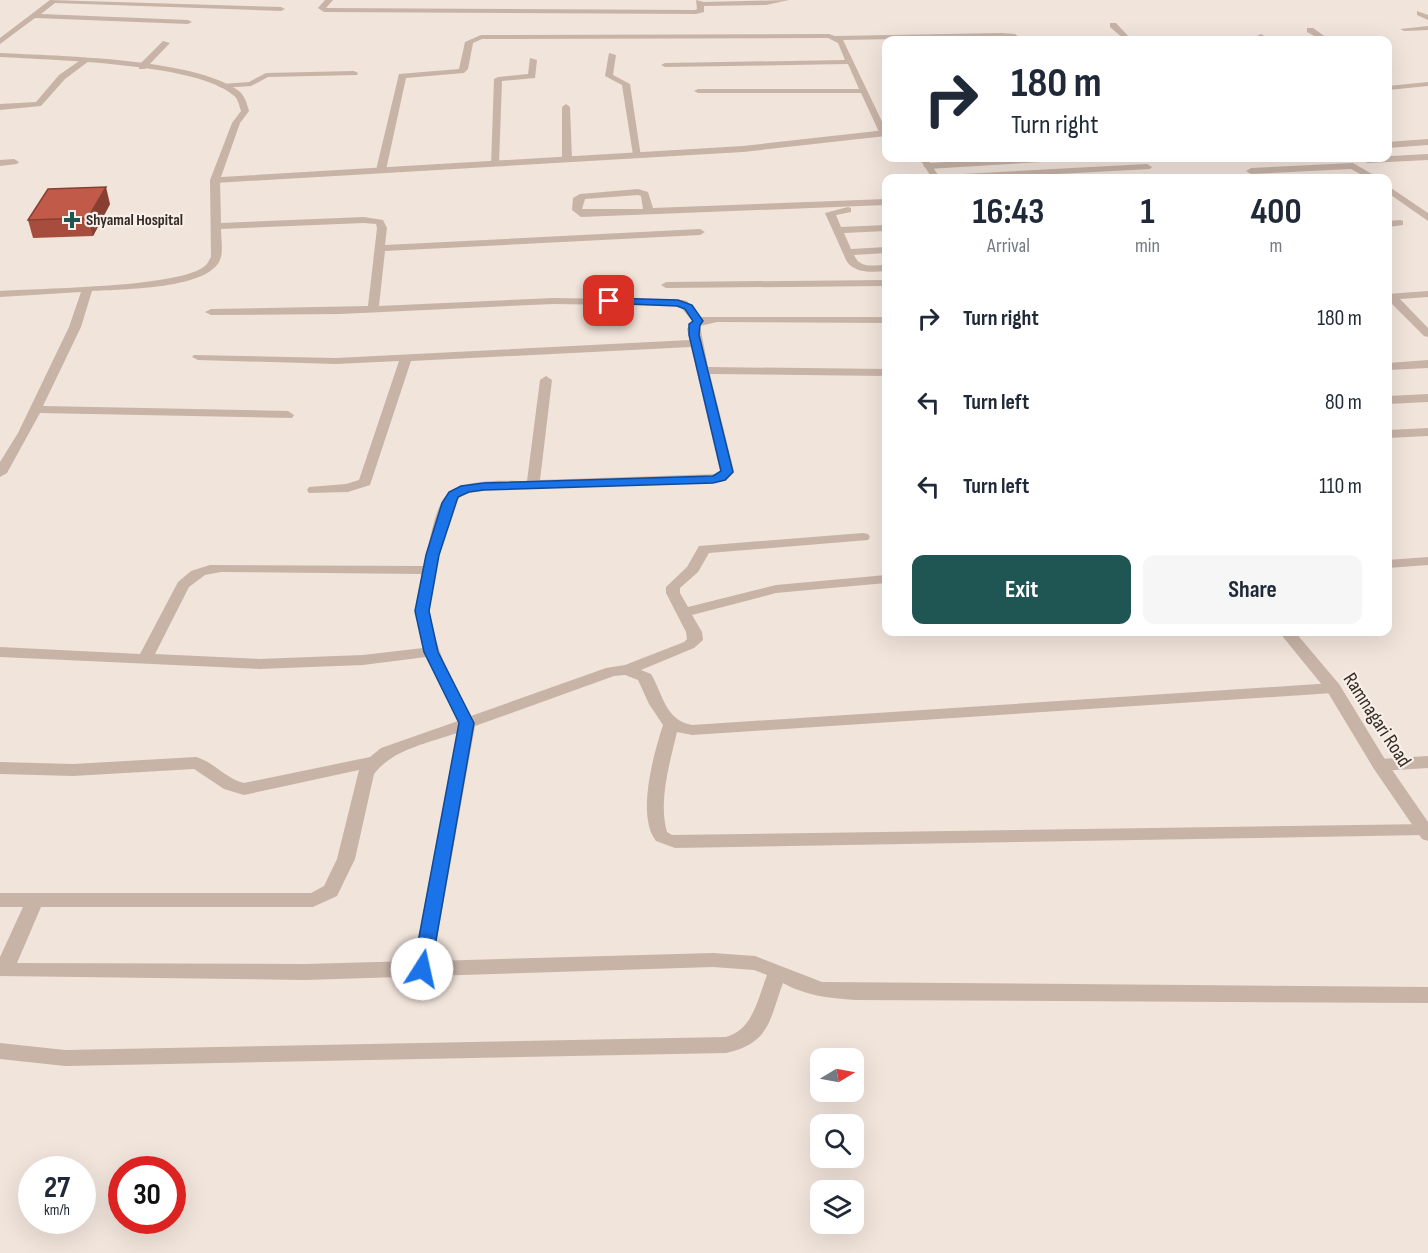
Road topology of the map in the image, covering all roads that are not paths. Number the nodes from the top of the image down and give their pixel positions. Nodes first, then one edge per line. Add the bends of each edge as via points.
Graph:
1 (36, 0) edge
2 (329, 0) edge
3 (591, 0) edge
4 (785, 0) edge
5 (54, 1) edge
6 (700, 2) edge
7 (281, 9) dead end
8 (588, 12) junction
9 (1420, 13) dead end
10 (34, 16) junction
11 (1428, 18) edge
12 (188, 22) dead end
13 (1113, 25) dead end
14 (1428, 28) edge
15 (1404, 29) dead end
16 (1310, 30) dead end
17 (947, 36) edge
18 (1012, 36) edge
19 (1125, 36) edge
20 (1320, 36) edge
21 (882, 37) edge
22 (836, 38) junction
23 (0, 42) edge
24 (166, 43) dead end
25 (0, 54) edge
26 (612, 54) dead end
27 (533, 60) dead end
28 (85, 61) junction
29 (850, 62) junction
30 (665, 65) dead end
31 (142, 67) junction
32 (354, 73) dead end
33 (1428, 84) edge
34 (222, 86) junction
35 (1392, 88) edge
36 (863, 91) junction
37 (698, 92) dead end
38 (0, 107) edge
39 (566, 107) dead end
40 (882, 128) edge
41 (882, 134) edge
42 (1428, 142) edge
43 (1392, 145) edge
44 (638, 155) junction
45 (1428, 157) edge
46 (567, 159) junction
47 (1392, 159) edge
48 (14, 162) dead end
49 (0, 163) edge
50 (494, 164) junction
51 (1147, 167) dead end
52 (381, 170) junction
53 (1251, 171) dead end
54 (1018, 174) edge
55 (1367, 174) edge
56 (215, 180) junction
57 (1392, 192) edge
58 (882, 202) edge
59 (882, 208) edge
60 (648, 210) junction
61 (1428, 218) edge
62 (1400, 223) dead end
63 (1392, 224) edge
64 (215, 226) junction
65 (882, 228) edge
66 (839, 230) junction
67 (700, 232) dead end
68 (379, 248) junction
69 (882, 250) edge
70 (848, 252) junction
71 (882, 268) edge
72 (882, 283) edge
73 (666, 285) dead end
74 (87, 289) junction
75 (0, 294) edge
76 (1428, 294) edge
77 (1392, 297) edge
78 (1392, 300) edge
79 (374, 309) junction
80 (211, 312) dead end
81 (882, 320) edge
82 (698, 321) junction
83 (1428, 334) edge
84 (696, 343) junction
85 (198, 357) dead end
86 (406, 357) junction
87 (1428, 364) edge
88 (1392, 367) edge
89 (703, 370) junction
90 (882, 372) edge
91 (546, 380) dead end
92 (1428, 398) edge
93 (1392, 400) edge
94 (35, 409) junction
95 (288, 416) dead end
96 (1428, 432) edge
97 (1392, 434) edge
98 (1, 472) edge
99 (533, 485) junction
100 (314, 490) dead end
101 (863, 537) dead end
102 (1428, 561) edge
103 (1392, 564) edge
104 (429, 570) junction
105 (882, 579) edge
106 (684, 613) junction
107 (1290, 636) edge
108 (0, 652) edge
109 (431, 652) junction
110 (145, 660) junction
111 (627, 670) junction
112 (1333, 688) junction
113 (466, 723) junction
114 (671, 725) junction
115 (375, 761) junction
116 (1428, 762) edge
117 (1380, 765) junction
118 (0, 768) edge
119 (1426, 832) edge
120 (0, 900) edge
121 (35, 900) junction
122 (422, 969) junction
123 (778, 971) junction
124 (1428, 995) edge
125 (0, 1051) edge

1 - 5 street
2 - 8 street via 324,10
3 - 8 street
4 - 6 street
5 - 7 street
5 - 10 street
6 - 8 street via 701,10 696,12
9 - 11 street
10 - 12 street
10 - 23 street
13 - 19 street
14 - 15 street
16 - 20 street
17 - 18 street
21 - 22 street
22 - 29 street
22 - 52 street via 475,38 469,42 461,71 402,76
24 - 31 street
25 - 28 street
26 - 44 street via 609,76 626,84
27 - 50 street via 532,76 498,79
28 - 31 street
28 - 38 street via 62,77 38,104
29 - 30 street
29 - 36 street
31 - 34 street via 167,69
32 - 34 street via 270,75 251,84
33 - 35 street
34 - 56 street via 238,94 245,111 236,123
36 - 37 street
36 - 40 street
39 - 46 street
41 - 44 street
42 - 43 street
44 - 46 street
45 - 47 street
46 - 50 street
48 - 49 street
50 - 52 street
51 - 54 street
52 - 56 street
53 - 55 street via 1353,166
56 - 64 street
57 - 61 street
58 - 60 street
59 - 66 street via 830,213
60 - 60 street via 645,194 638,192 578,198 577,210 581,214
62 - 63 street
64 - 68 street via 377,221 382,224
64 - 74 street via 216,257 209,268 154,284
65 - 66 street
66 - 70 street
67 - 68 street
68 - 79 street
69 - 70 street
70 - 71 street via 855,266
72 - 73 street
74 - 75 street
74 - 94 street via 75,327
76 - 77 street
78 - 83 street
79 - 80 street
79 - 82 street via 552,301 678,303 686,305
81 - 82 street
82 - 84 street via 693,330
84 - 86 street
84 - 89 street
85 - 86 street via 318,361
86 - 100 street via 365,482 356,487
87 - 88 street
89 - 90 street
89 - 99 street via 727,467 725,476 713,480
91 - 99 street
92 - 93 street
94 - 95 street
94 - 98 street
96 - 97 street
99 - 104 street via 473,487 453,495
101 - 106 street via 704,549 693,569 673,587
102 - 103 street
104 - 109 street via 422,611
104 - 110 street via 221,568 199,572 183,585
105 - 106 street via 776,589
106 - 111 street via 694,632 692,642
107 - 112 street, Ramnagari Road
108 - 110 street
109 - 110 street via 316,663
109 - 113 street
111 - 113 street via 596,675
111 - 114 street via 645,677
112 - 114 street via 692,730
112 - 117 street, Ramnagari Road
113 - 115 street via 387,752
113 - 122 street
114 - 119 street via 659,770 656,823 659,834 675,842
115 - 118 street via 244,789 227,785 208,766 196,763 73,770
115 - 121 street via 366,773 346,859 331,891 313,900
116 - 117 street
117 - 119 street, Ramnagari Road
120 - 121 street
121 - 122 street via 4,970
122 - 123 street via 713,960 755,963
123 - 124 street via 822,990 855,992
123 - 125 street via 756,1028 750,1036 726,1045 64,1058

